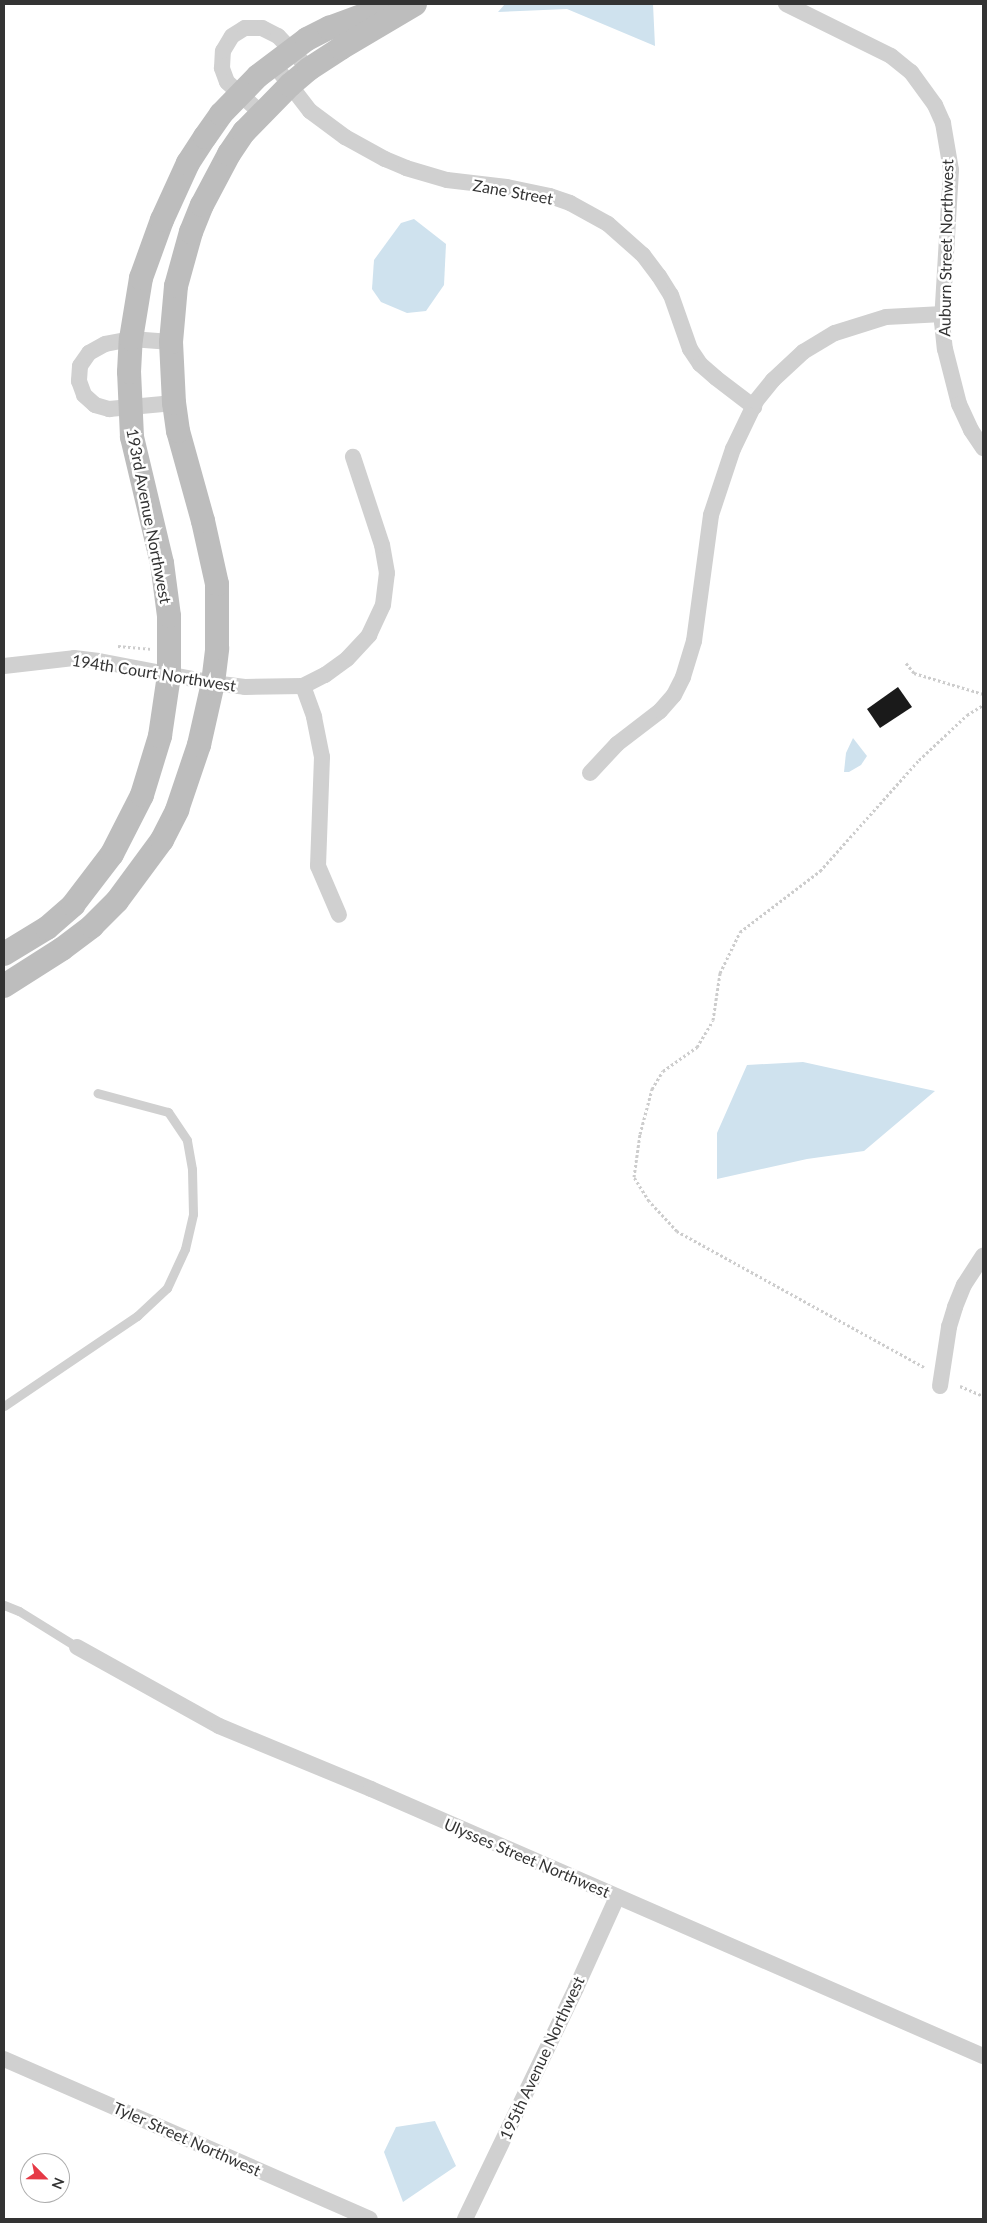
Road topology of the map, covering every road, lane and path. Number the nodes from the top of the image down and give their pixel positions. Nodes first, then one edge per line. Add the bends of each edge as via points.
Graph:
1 (394, 4) edge
2 (415, 4) edge
3 (786, 4) edge
4 (292, 49) junction
5 (274, 63) junction
6 (309, 69) junction
7 (290, 85) junction
8 (240, 93) junction
9 (262, 113) junction
10 (943, 314) junction
11 (131, 339) junction
12 (171, 342) junction
13 (174, 404) junction
14 (754, 407) junction
15 (129, 408) junction
16 (983, 448) edge
17 (353, 457) dead end
18 (906, 663) dead end
19 (4, 666) edge
20 (169, 675) junction
21 (213, 683) junction
22 (303, 686) junction
23 (983, 694) edge
24 (983, 705) edge
25 (590, 773) dead end
26 (339, 915) dead end
27 (4, 954) edge
28 (4, 986) edge
29 (96, 1093) dead end
30 (983, 1256) edge
31 (924, 1367) dead end
32 (940, 1386) dead end
33 (960, 1386) dead end
34 (983, 1396) edge
35 (4, 1406) edge
36 (4, 1605) edge
37 (77, 1647) joint
38 (617, 1897) junction
39 (983, 2056) edge
40 (4, 2059) edge
41 (370, 2219) edge
42 (465, 2219) edge

1 - 4 street, 193rd Avenue Northwest via 329,28
2 - 6 street
3 - 10 street, Auburn Street Northwest via 891,56 911,72 935,105 943,123 951,170
4 - 5 street, 193rd Avenue Northwest
4 - 6 street
4 - 8 street via 278,36 262,28 245,28 232,36 223,52 222,68 227,82
5 - 7 street, Zane Street
5 - 8 street, 193rd Avenue Northwest
6 - 7 street
7 - 9 street
7 - 14 street, Zane Street via 326,124 385,159 447,180 550,196 608,224 642,255 659,276 671,295 690,349 700,364
8 - 9 street
8 - 11 street, 193rd Avenue Northwest via 221,114 188,163 162,220 142,278
9 - 12 street via 229,154 191,232 176,286
10 - 14 street via 886,318 852,326 818,341 773,380
10 - 16 street, Auburn Street Northwest via 945,349 954,389 971,430
11 - 12 street, 193rd Avenue Northwest
11 - 15 street, 193rd Avenue Northwest
11 - 15 street, 193rd Avenue Northwest via 105,344 89,353 80,366 78,381 84,395 95,406
12 - 13 street
13 - 15 street, 193rd Avenue Northwest
13 - 21 street via 184,457 217,584
14 - 25 street via 733,449 711,516 694,641 683,677 660,711 617,744
15 - 20 street, 193rd Avenue Northwest via 137,461 166,591
17 - 22 street, 194th Court Northwest via 382,545 387,572 382,605 368,635 347,659 326,676
18 - 23 path via 914,673
19 - 20 street, 194th Court Northwest via 74,658
20 - 21 street, 194th Court Northwest
20 - 27 street, 193rd Avenue Northwest via 152,765 130,822 112,854 73,904 47,928
21 - 22 street, 194th Court Northwest via 245,687
21 - 28 street via 199,746 177,810 139,874 92,926
22 - 26 street via 314,717 322,757 318,866
24 - 31 path via 967,715 919,760 820,871 740,932 720,973 713,1020 697,1047 663,1071 652,1089 640,1134 634,1177 649,1201 676,1231
29 - 35 lane via 168,1112 187,1140 192,1169 193,1214 185,1249 167,1288 137,1316
30 - 32 street via 964,1285 948,1327
33 - 34 path
36 - 37 lane
37 - 38 street, Ulysses Street Northwest via 219,1726
38 - 39 street, Ulysses Street Northwest
38 - 42 street, 195th Avenue Northwest
40 - 41 street, Tyler Street Northwest

